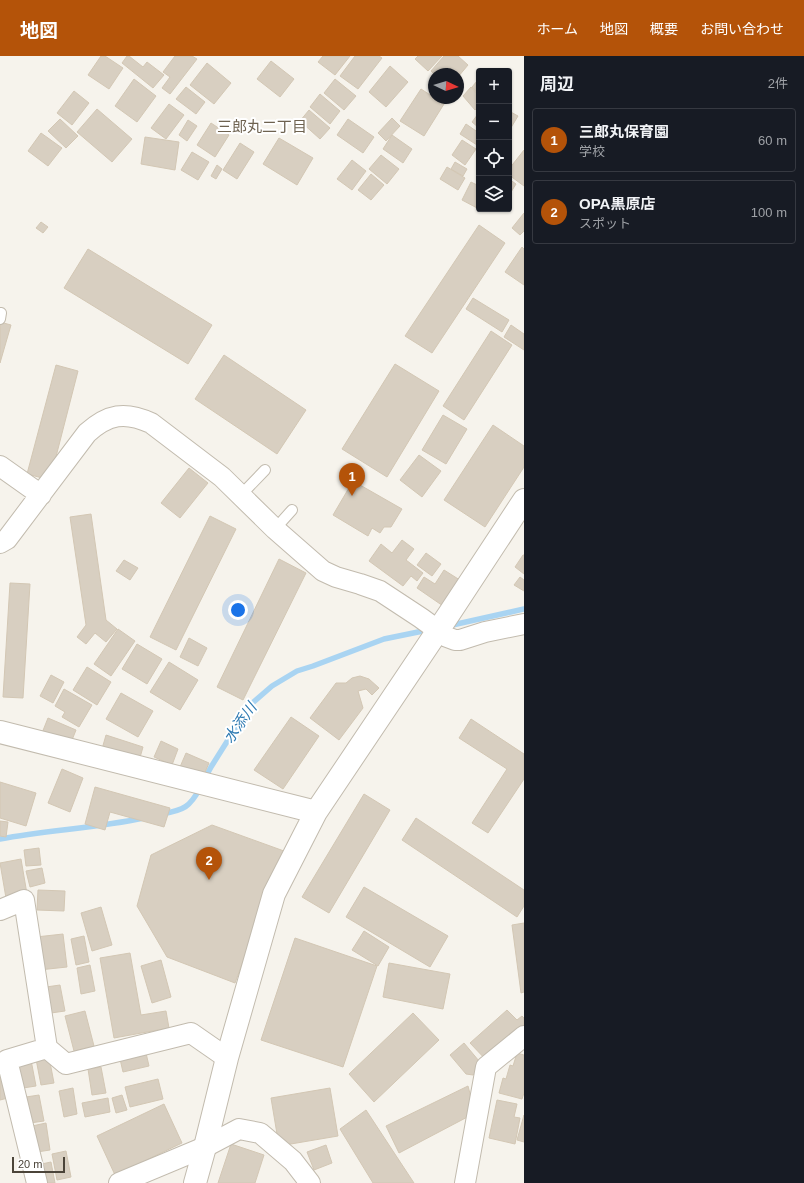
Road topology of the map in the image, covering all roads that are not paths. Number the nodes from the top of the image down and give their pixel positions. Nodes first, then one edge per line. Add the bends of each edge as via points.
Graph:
1 (0, 466) edge
2 (265, 470) dead end
3 (42, 495) junction
4 (240, 496) junction
5 (524, 500) edge
6 (292, 510) dead end
7 (275, 529) junction
8 (0, 544) edge
9 (524, 624) edge
10 (437, 628) junction
11 (0, 732) edge
12 (316, 812) junction
13 (0, 910) edge
14 (524, 1036) edge
15 (47, 1048) junction
16 (227, 1058) junction
17 (206, 1147) junction
18 (37, 1183) edge
19 (119, 1183) edge
20 (195, 1183) edge
21 (310, 1183) edge
22 (465, 1183) edge

1 - 3 street
2 - 4 lane
3 - 4 street via 87,433 108,418 124,415 138,417 151,423 222,477
3 - 8 street via 7,539
4 - 7 street
5 - 10 street
6 - 7 lane
7 - 10 street via 323,571 380,591
9 - 10 street via 460,640 455,640
10 - 12 street
11 - 12 street
12 - 16 street via 274,894
13 - 15 street via 24,900
14 - 22 street via 486,1068
15 - 16 street via 66,1064 191,1033
15 - 18 street via 7,1060
16 - 17 street
17 - 19 street
17 - 20 street
17 - 21 street via 239,1129 260,1133 293,1161

